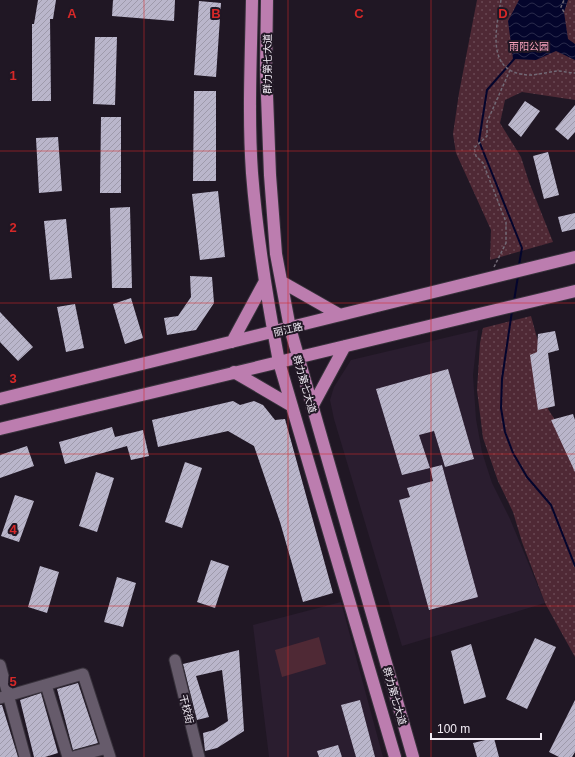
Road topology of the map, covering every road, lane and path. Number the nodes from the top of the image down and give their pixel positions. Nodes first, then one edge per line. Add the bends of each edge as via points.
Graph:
1 (252, 0) edge
2 (267, 0) edge
3 (501, 0) edge
4 (564, 0) edge
5 (564, 12) dead end
6 (510, 69) junction
7 (575, 73) edge
8 (575, 258) edge
9 (488, 279) junction
10 (265, 281) junction
11 (282, 282) junction
12 (575, 291) edge
13 (340, 316) junction
14 (290, 328) junction
15 (273, 332) junction
16 (232, 342) junction
17 (345, 346) junction
18 (298, 358) junction
19 (279, 362) junction
20 (234, 372) junction
21 (0, 399) edge
22 (292, 406) junction
23 (312, 407) junction
24 (0, 429) edge
25 (175, 660) dead end
26 (0, 665) edge
27 (46, 685) junction
28 (4, 697) edge
29 (108, 753) edge
30 (25, 757) edge
31 (68, 757) edge
32 (73, 757) edge
33 (199, 757) edge
34 (395, 757) edge
35 (413, 757) edge

1 - 10 main road, 群力第七大道 via 252,172
2 - 11 main road, 群力第七大道 via 266,69 270,174 276,254
3 - 6 path via 495,39 499,60
4 - 5 path via 561,7
6 - 7 path via 513,72 530,75 558,71
6 - 9 path via 487,122 486,136 474,148 506,222 506,243
8 - 9 main road, 丽江路
9 - 13 main road, 丽江路
10 - 15 main road, 群力第七大道
10 - 16 main road
11 - 13 main road
11 - 14 main road, 群力第七大道
12 - 17 main road
13 - 14 main road, 丽江路
14 - 15 main road, 丽江路
14 - 18 main road, 群力第七大道
15 - 16 main road, 丽江路
15 - 19 main road, 群力第七大道
16 - 21 main road, 丽江路
17 - 18 main road
17 - 23 main road
18 - 19 main road
18 - 23 main road, 群力第七大道
19 - 20 main road
19 - 22 main road, 群力第七大道
20 - 22 main road
20 - 24 main road
22 - 34 main road, 群力第七大道
23 - 35 main road, 群力第七大道
25 - 33 street, 干校街
26 - 28 street
27 - 28 street
27 - 29 street via 83,674
27 - 31 street
28 - 30 street
29 - 32 street

